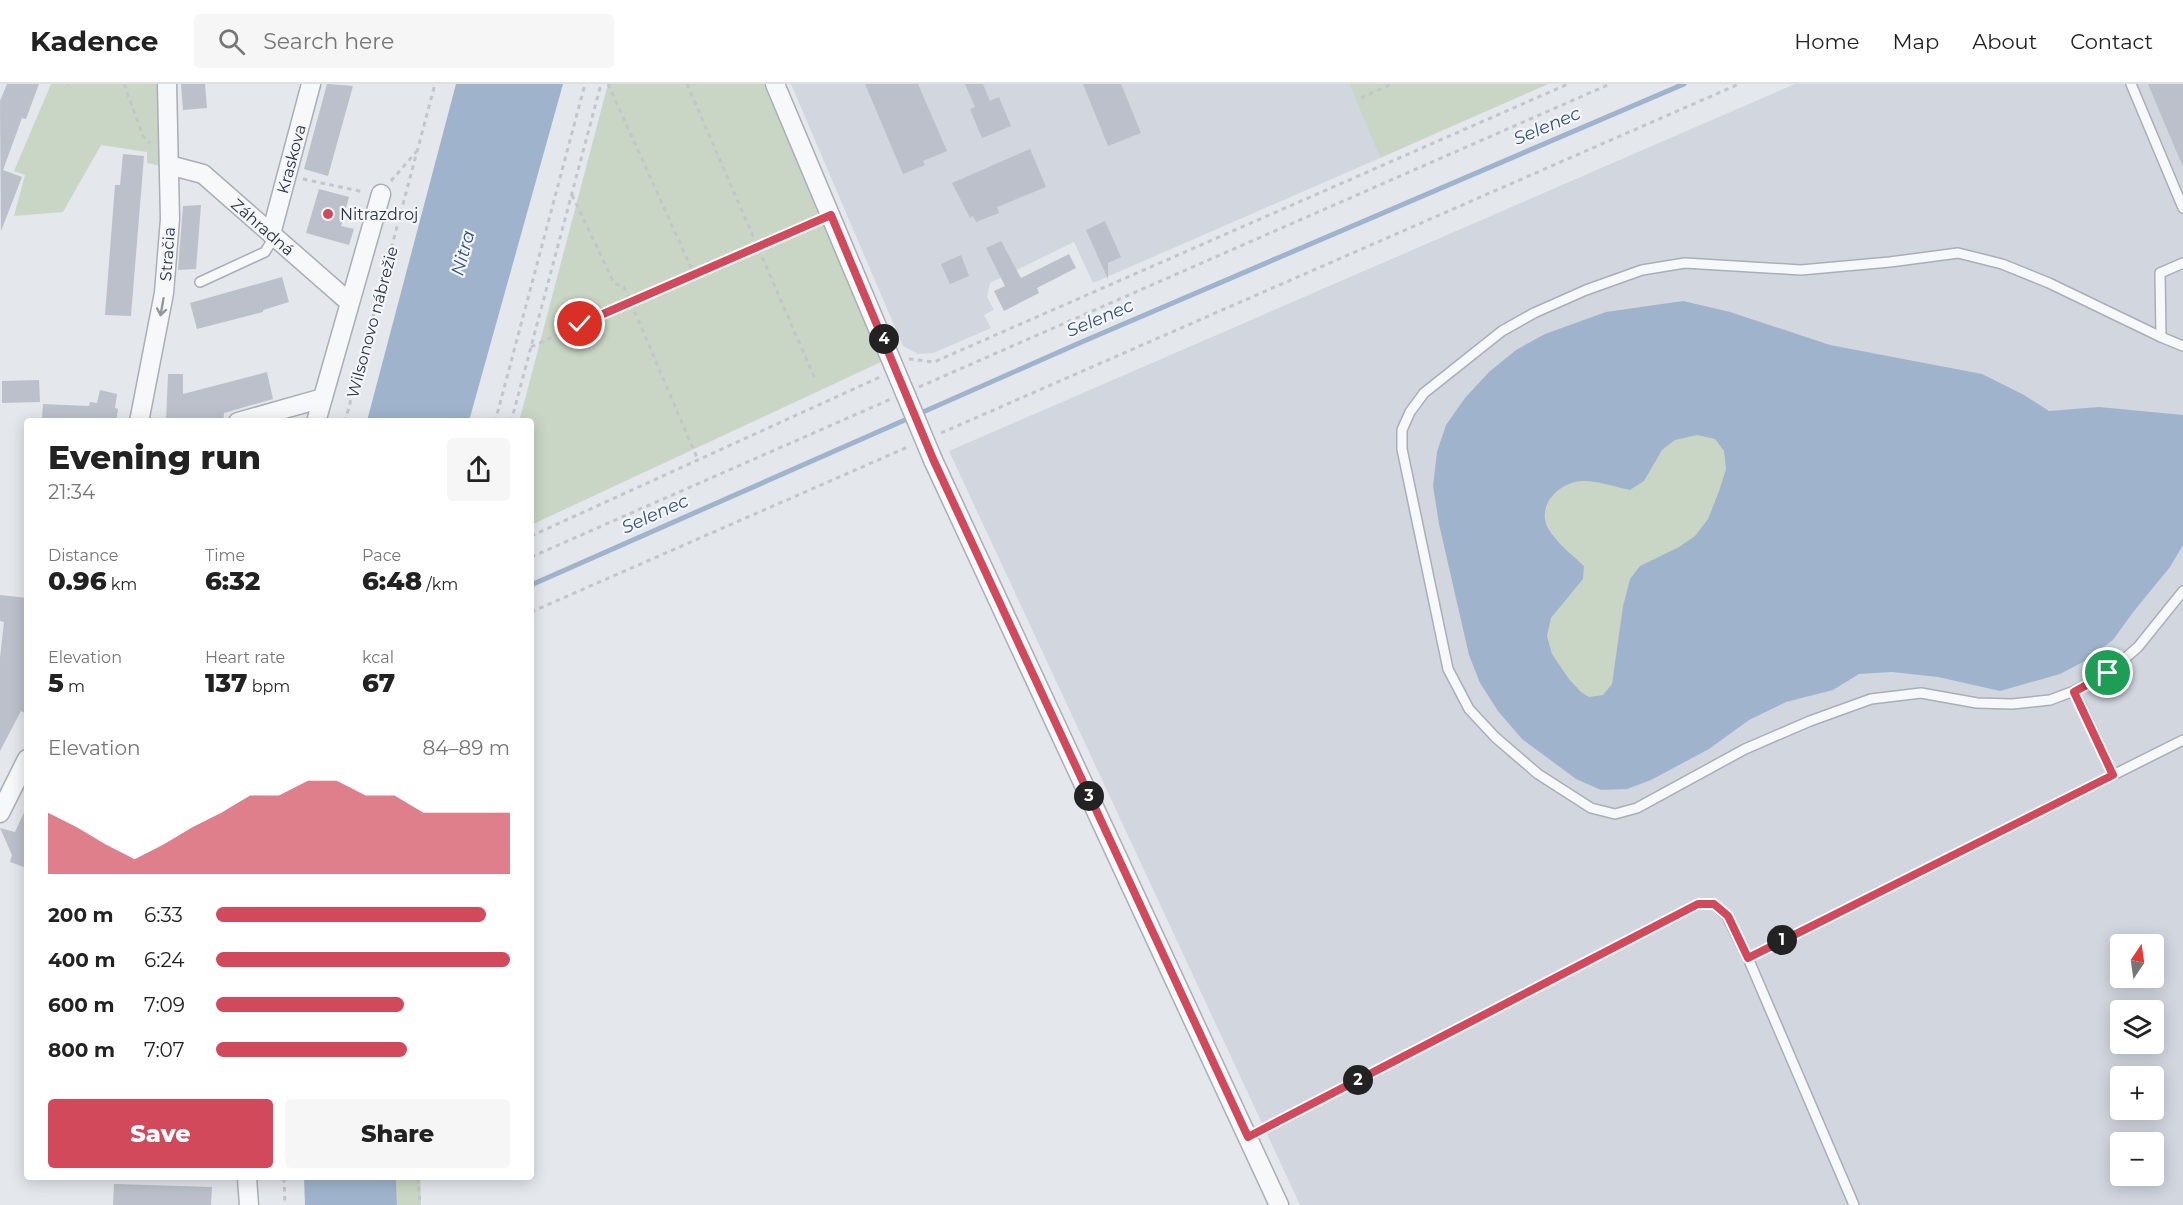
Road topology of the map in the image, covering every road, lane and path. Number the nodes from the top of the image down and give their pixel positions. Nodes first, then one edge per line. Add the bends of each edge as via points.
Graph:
1 (124, 84) edge
2 (167, 84) edge
3 (311, 84) edge
4 (435, 84) edge
5 (585, 84) edge
6 (601, 84) edge
7 (608, 84) edge
8 (687, 84) edge
9 (775, 84) edge
10 (1392, 84) edge
11 (1568, 84) edge
12 (1610, 84) edge
13 (1739, 84) edge
14 (2131, 84) edge
15 (1361, 98) dead end
16 (418, 149) junction
17 (169, 165) junction
18 (287, 175) junction
19 (381, 194) junction
20 (572, 194) junction
21 (2183, 208) edge
22 (831, 215) junction
23 (273, 236) junction
24 (758, 248) junction
25 (2183, 262) edge
26 (694, 274) junction
27 (200, 282) dead end
28 (630, 301) junction
29 (349, 302) junction
30 (2161, 337) junction
31 (2183, 346) edge
32 (531, 347) junction
33 (891, 357) junction
34 (815, 379) dead end
35 (905, 393) junction
36 (323, 398) junction
37 (140, 418) edge
38 (252, 418) edge
39 (317, 418) edge
40 (346, 418) edge
41 (496, 418) edge
42 (512, 418) edge
43 (937, 434) dead end
44 (915, 444) dead end
45 (698, 460) junction
46 (534, 535) edge
47 (534, 556) edge
48 (2183, 591) edge
49 (534, 611) edge
50 (2074, 692) junction
51 (2183, 740) edge
52 (24, 765) edge
53 (2113, 775) junction
54 (0, 813) edge
55 (1748, 958) junction
56 (1248, 1137) junction
57 (247, 1180) edge
58 (284, 1180) edge
59 (418, 1180) edge
60 (249, 1205) edge
61 (285, 1205) edge
62 (420, 1205) edge
63 (1279, 1205) edge
64 (1854, 1205) edge

1 - 17 path via 144,136
2 - 17 street, Stračia
3 - 18 street, Kraskova
4 - 16 path, Wilsonovo nábrežie
5 - 41 path
6 - 20 path
7 - 26 path
8 - 24 path
9 - 22 street
10 - 15 path
11 - 33 path via 934,362
12 - 35 path
13 - 43 path
14 - 21 lane
16 - 19 path
16 - 40 path, Wilsonovo nábrežie
17 - 23 street, Záhradná via 203,174
17 -> 37 street, Stračia via 170,219 164,292
18 - 19 path
18 - 23 street, Kraskova
19 - 29 street, Wilsonovo nábrežie
20 - 28 path via 614,283 624,286
20 - 32 path
22 - 24 path
22 - 33 street
23 - 27 lane via 265,252
23 - 29 street, Záhradná
24 - 26 path
24 - 34 path
25 - 30 lane via 2160,273
26 - 28 path
28 - 32 path
28 - 45 path
29 - 36 street, Wilsonovo nábrežie
30 - 31 lane
30 - 50 lane via 2049,283 2002,264 1958,253 1801,270 1685,263 1642,270 1586,290 1502,331 1424,393 1402,430 1401,449 1448,669 1456,686 1469,709 1495,737 1538,774 1591,808 1615,813 1637,808 1745,749 1871,699 1921,693 1977,703 2012,704 2050,700
32 - 42 path
33 - 35 street
33 - 45 path via 885,375
35 - 47 path
35 - 56 street, bridge
36 - 38 street, Wilsonovo nábrežie
36 - 39 street, Wilsonovo nábrežie
44 - 49 path
45 - 46 path
48 - 50 lane via 2138,647 2108,673
50 - 53 lane
51 - 53 lane
52 - 54 street
53 - 55 lane
55 - 56 lane via 1728,916 1714,904 1698,904
55 - 64 lane
56 - 63 street
57 - 60 street
58 - 61 path
59 - 62 path

